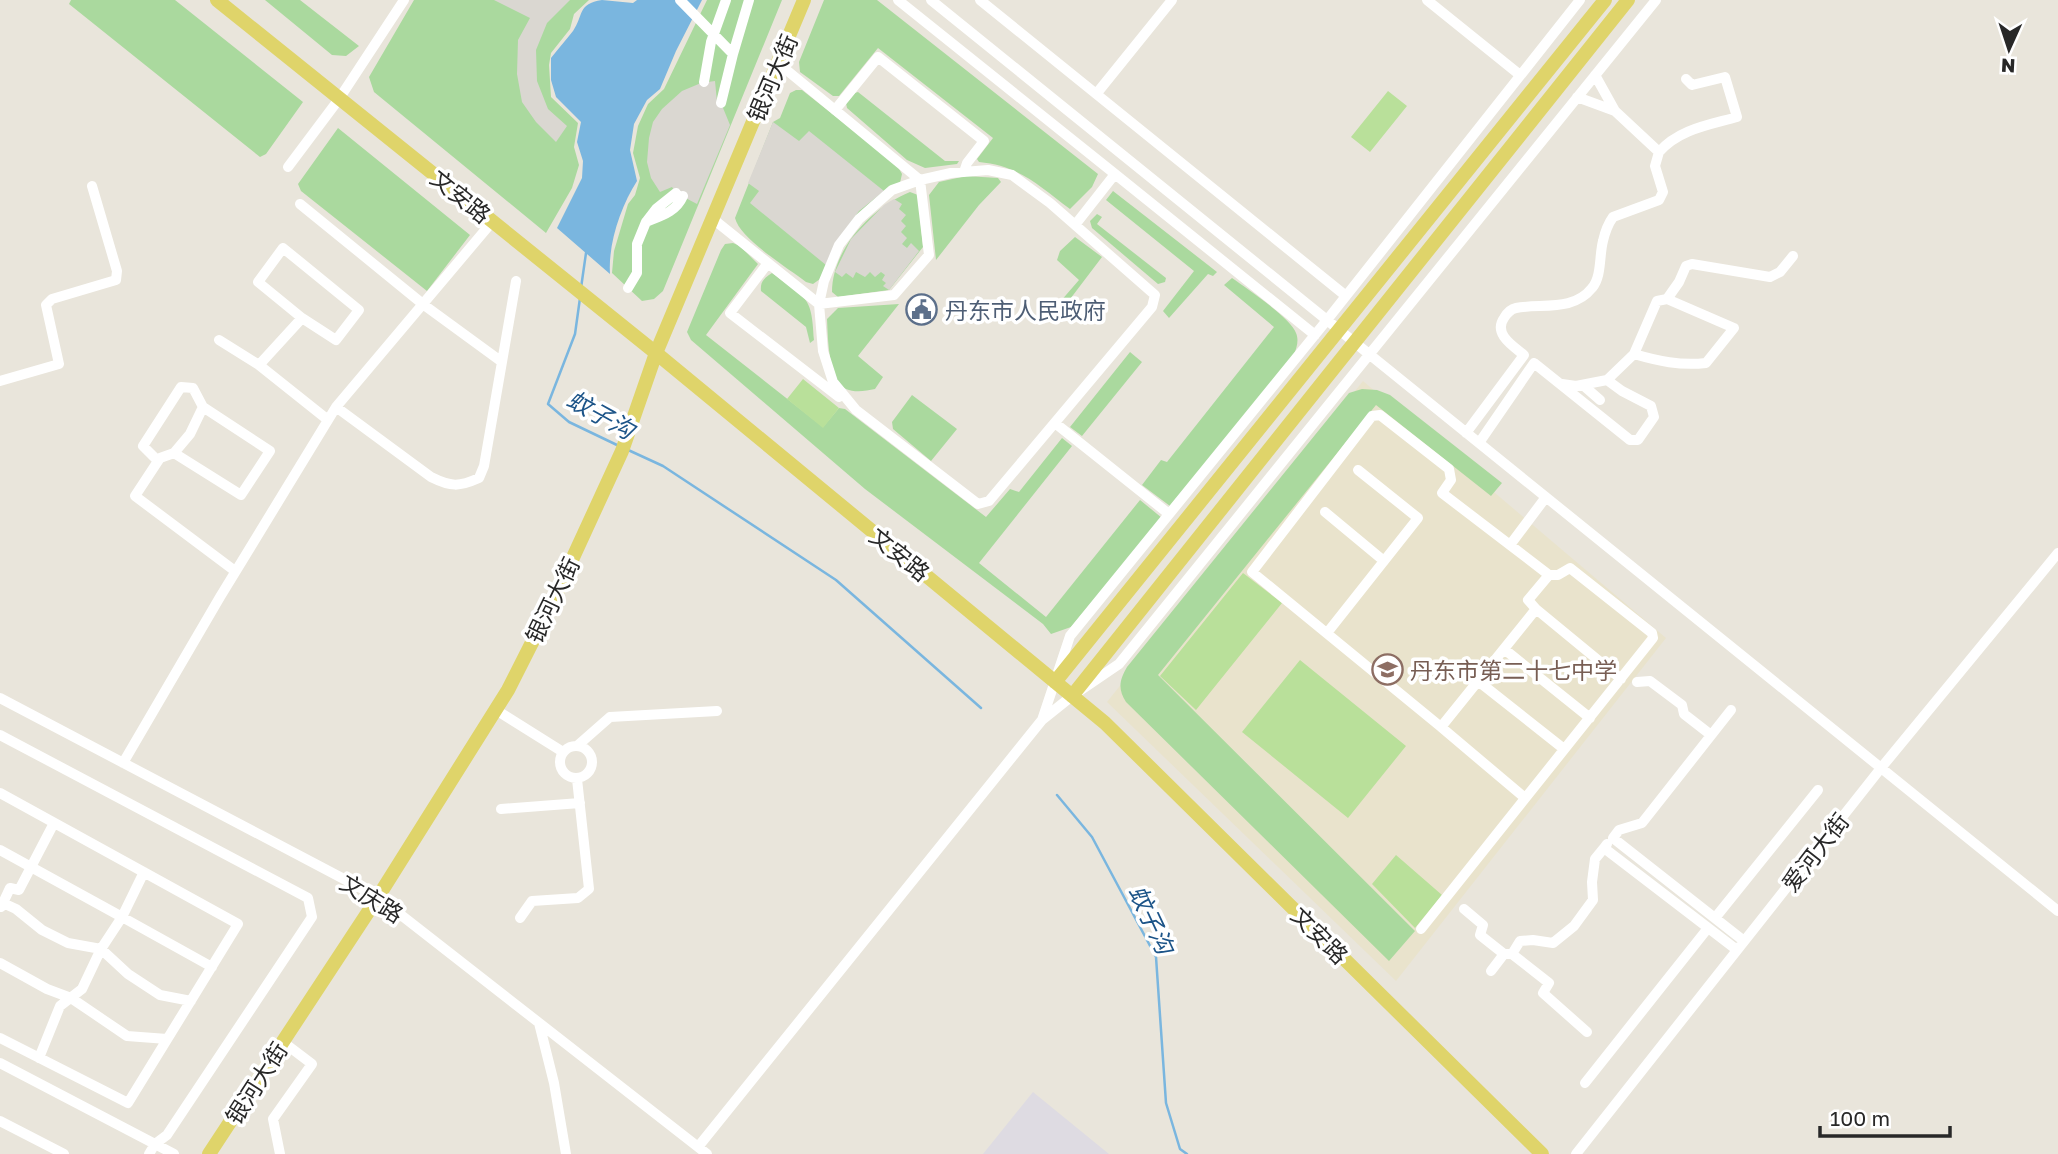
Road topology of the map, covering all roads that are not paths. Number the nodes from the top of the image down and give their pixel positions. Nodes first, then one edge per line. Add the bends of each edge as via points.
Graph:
1 (217, 0) edge
2 (404, 0) edge
3 (680, 0) edge
4 (726, 0) edge
5 (748, 0) edge
6 (804, 0) edge
7 (898, 0) edge
8 (931, 0) edge
9 (980, 0) edge
10 (1172, 0) edge
11 (1427, 0) edge
12 (1580, 0) edge
13 (1605, 0) edge
14 (1628, 0) edge
15 (1656, 0) edge
16 (713, 36) junction
17 (733, 54) junction
18 (778, 63) junction
19 (1520, 75) junction
20 (1595, 75) junction
21 (1686, 79) dead end
22 (704, 82) dead end
23 (1097, 93) junction
24 (1577, 97) junction
25 (339, 99) junction
26 (721, 103) dead end
27 (835, 110) junction
28 (1615, 111) junction
29 (1659, 152) junction
30 (288, 167) dead end
31 (964, 172) junction
32 (1115, 174) junction
33 (920, 180) junction
34 (92, 186) dead end
35 (679, 195) dead end
36 (300, 204) dead end
37 (713, 219) junction
38 (492, 222) junction
39 (1075, 225) junction
40 (1793, 256) dead end
41 (768, 263) junction
42 (516, 281) dead end
43 (628, 288) dead end
44 (1346, 296) junction
45 (1667, 299) junction
46 (819, 304) junction
47 (424, 305) junction
48 (302, 318) junction
49 (1327, 320) junction
50 (1339, 330) junction
51 (1315, 335) junction
52 (219, 340) dead end
53 (1354, 342) junction
54 (656, 353) junction
55 (1368, 354) junction
56 (1634, 354) junction
57 (1524, 355) junction
58 (502, 362) junction
59 (1534, 363) junction
60 (259, 365) junction
61 (1607, 380) junction
62 (0, 381) edge
63 (1559, 383) junction
64 (1584, 386) junction
65 (1600, 400) dead end
66 (203, 407) junction
67 (336, 407) junction
68 (856, 411) junction
69 (328, 420) junction
70 (1055, 423) junction
71 (1466, 433) junction
72 (1479, 443) junction
73 (174, 453) junction
74 (158, 461) junction
75 (1358, 470) dead end
76 (1546, 497) junction
77 (1325, 512) dead end
78 (1169, 514) junction
79 (1510, 545) junction
80 (2058, 553) edge
81 (1384, 561) junction
82 (235, 571) junction
83 (1549, 575) junction
84 (1536, 609) junction
85 (1327, 633) junction
86 (1504, 649) junction
87 (1621, 679) junction
88 (1478, 681) junction
89 (1055, 682) junction
90 (1637, 682) dead end
91 (1072, 696) junction
92 (0, 698) edge
93 (496, 710) junction
94 (1731, 710) dead end
95 (717, 711) dead end
96 (1590, 718) junction
97 (1042, 720) junction
98 (1441, 727) junction
99 (0, 735) edge
100 (1712, 735) junction
101 (577, 746) junction
102 (1564, 749) junction
103 (563, 752) junction
104 (123, 763) junction
105 (1881, 768) junction
106 (577, 779) junction
107 (1818, 790) dead end
108 (0, 793) edge
109 (1525, 798) junction
110 (580, 803) junction
111 (501, 809) dead end
112 (54, 823) junction
113 (1613, 838) junction
114 (1604, 849) junction
115 (0, 850) edge
116 (31, 867) junction
117 (144, 872) junction
118 (378, 897) junction
119 (1, 905) edge
120 (1464, 909) dead end
121 (2058, 911) edge
122 (122, 917) junction
123 (520, 918) dead end
124 (1715, 918) junction
125 (1708, 928) junction
126 (1421, 929) dead end
127 (1740, 946) junction
128 (101, 949) junction
129 (1508, 954) junction
130 (0, 963) edge
131 (212, 967) junction
132 (1491, 971) dead end
133 (71, 998) junction
134 (191, 1001) junction
135 (540, 1023) junction
136 (1587, 1032) dead end
137 (0, 1038) edge
138 (167, 1039) junction
139 (283, 1042) junction
140 (39, 1058) junction
141 (0, 1063) edge
142 (1585, 1083) dead end
143 (0, 1121) edge
144 (152, 1149) edge
145 (703, 1150) edge
146 (64, 1154) edge
147 (174, 1154) edge
148 (209, 1154) edge
149 (280, 1154) edge
150 (566, 1154) edge
151 (1542, 1154) edge
152 (1576, 1154) edge

1 - 25 main road, 文安路
2 - 25 street
3 - 16 street
4 - 16 street
5 - 17 street
6 - 18 main road, 银河大街
7 - 32 street
8 - 49 street
9 - 23 street
10 - 23 street
11 - 19 street
12 - 19 street
13 - 50 main road
14 - 53 main road
15 - 20 street
16 - 17 street
16 - 22 street
17 - 26 street
18 - 27 street
18 - 37 main road, 银河大街
19 - 44 street
20 - 24 street
20 - 28 street
21 - 29 street via 1692,85 1725,78 1737,117 1680,134
23 - 44 street
24 - 28 street
24 - 55 street
25 - 30 street
25 - 38 main road, 文安路
27 - 31 street via 878,57 984,141
27 - 33 street
28 - 29 street
29 - 57 street via 1654,166 1664,192 1659,200 1613,216 1591,289 1552,307 1514,308 1501,321 1505,339
31 - 33 street
31 - 39 street via 1012,175
32 - 39 street
32 - 51 street
33 - 46 street via 892,190 859,219 839,245
33 - 46 street via 929,255 894,295
34 - 62 street via 116,280 52,299 46,305 59,364
35 - 43 street via 679,205 646,222 637,244 637,273
36 - 47 street
37 - 41 street
37 - 54 main road, 银河大街
38 - 47 street
38 - 54 main road, 文安路
39 - 70 street via 1155,295 1152,307
40 - 45 street via 1770,277 1686,266
41 - 46 street
41 - 68 street via 730,313
42 - 58 street
44 - 49 street
45 - 56 street via 1657,301
45 - 56 street via 1734,328 1706,363 1689,365
46 - 68 street via 823,351 833,382
47 - 58 street
47 - 67 street
48 - 48 street via 336,340 359,310 284,248 258,282
48 - 60 street
49 - 50 street
49 - 51 street
50 - 53 street
50 - 89 main road
51 - 78 street
52 - 60 street
53 - 55 street
53 - 91 main road
54 - 89 main road, 文安路
54 - 93 main road, 银河大街 via 623,448 553,601
55 - 71 street
55 - 91 street via 1119,664
56 - 61 street
57 - 59 street
57 - 71 street
58 - 67 street via 484,466 479,478 466,484 448,485 432,477
59 - 63 street
59 - 72 street
60 - 69 street
61 - 63 street via 1651,406 1654,417 1638,440 1630,440
61 - 64 street
63 - 64 street
64 - 65 street
66 - 73 street via 190,435
66 - 73 street via 270,450 241,495
66 - 74 street via 193,388 181,387 143,446
67 - 69 street
68 - 70 street via 978,504 989,501
69 - 82 street
70 - 78 street
71 - 72 street
72 - 76 street
73 - 74 street
74 - 82 street via 135,496
75 - 81 street via 1418,518
76 - 79 street
76 - 105 street
77 - 81 street
78 - 89 street via 1070,636
79 - 83 street
79 - 85 street via 1442,493 1451,480 1449,470 1380,415 1372,416 1252,572
80 - 105 street, 爱河大街
81 - 85 street
82 - 104 street
83 - 84 street via 1528,600
83 - 87 street via 1570,568 1652,633 1653,638
84 - 86 street
84 - 87 street
85 - 98 street
86 - 88 street
86 - 96 street
87 - 96 street
88 - 98 street
88 - 102 street
89 - 91 main road, 文安路
89 - 97 street
90 - 100 street via 1650,681
91 - 97 street
91 - 151 main road, 文安路 via 1105,723
92 - 104 street, 文庆路
93 - 103 street
93 - 118 main road, 银河大街
94 - 100 street
95 - 101 street via 610,717
96 - 102 street
97 - 145 street
98 - 109 street
99 - 144 street via 308,898 312,917 167,1135
100 - 113 street via 1642,823 1619,830
101 - 103 street
101 - 106 street via 590,754 592,765
102 - 109 street
103 - 106 street via 563,772
104 - 118 street, 文庆路
105 - 121 street
105 - 127 street, 爱河大街
106 - 110 street
107 - 124 street
108 - 112 street
109 - 126 street
110 - 111 street
110 - 123 street via 589,889 578,898 532,901
112 - 116 street
112 - 117 street
113 - 114 street
113 - 124 street
114 - 125 street
114 - 129 street via 1595,859 1592,900 1574,926 1553,943 1520,941
115 - 116 street
116 - 119 street via 19,890 10,888
116 - 122 street
117 - 122 street
117 - 131 street via 238,924
118 - 135 street, 文庆路
118 - 139 main road, 银河大街
119 - 128 street via 16,909 68,943
120 - 129 street via 1483,925 1480,934
122 - 128 street
122 - 131 street
124 - 127 street
125 - 127 street
125 - 142 street
127 - 152 street, 爱河大街
128 - 133 street via 82,989
128 - 134 street via 160,995
129 - 132 street
129 - 136 street via 1549,983 1543,993
130 - 133 street
131 - 134 street
133 - 138 street via 127,1037
133 - 140 street via 60,1006
134 - 138 street
135 - 145 street, 文庆路
135 - 150 street
137 - 140 street
138 - 140 street via 128,1103
139 - 148 main road, 银河大街
139 - 149 street via 312,1064 273,1119
141 - 144 street
143 - 146 street
144 - 147 street

